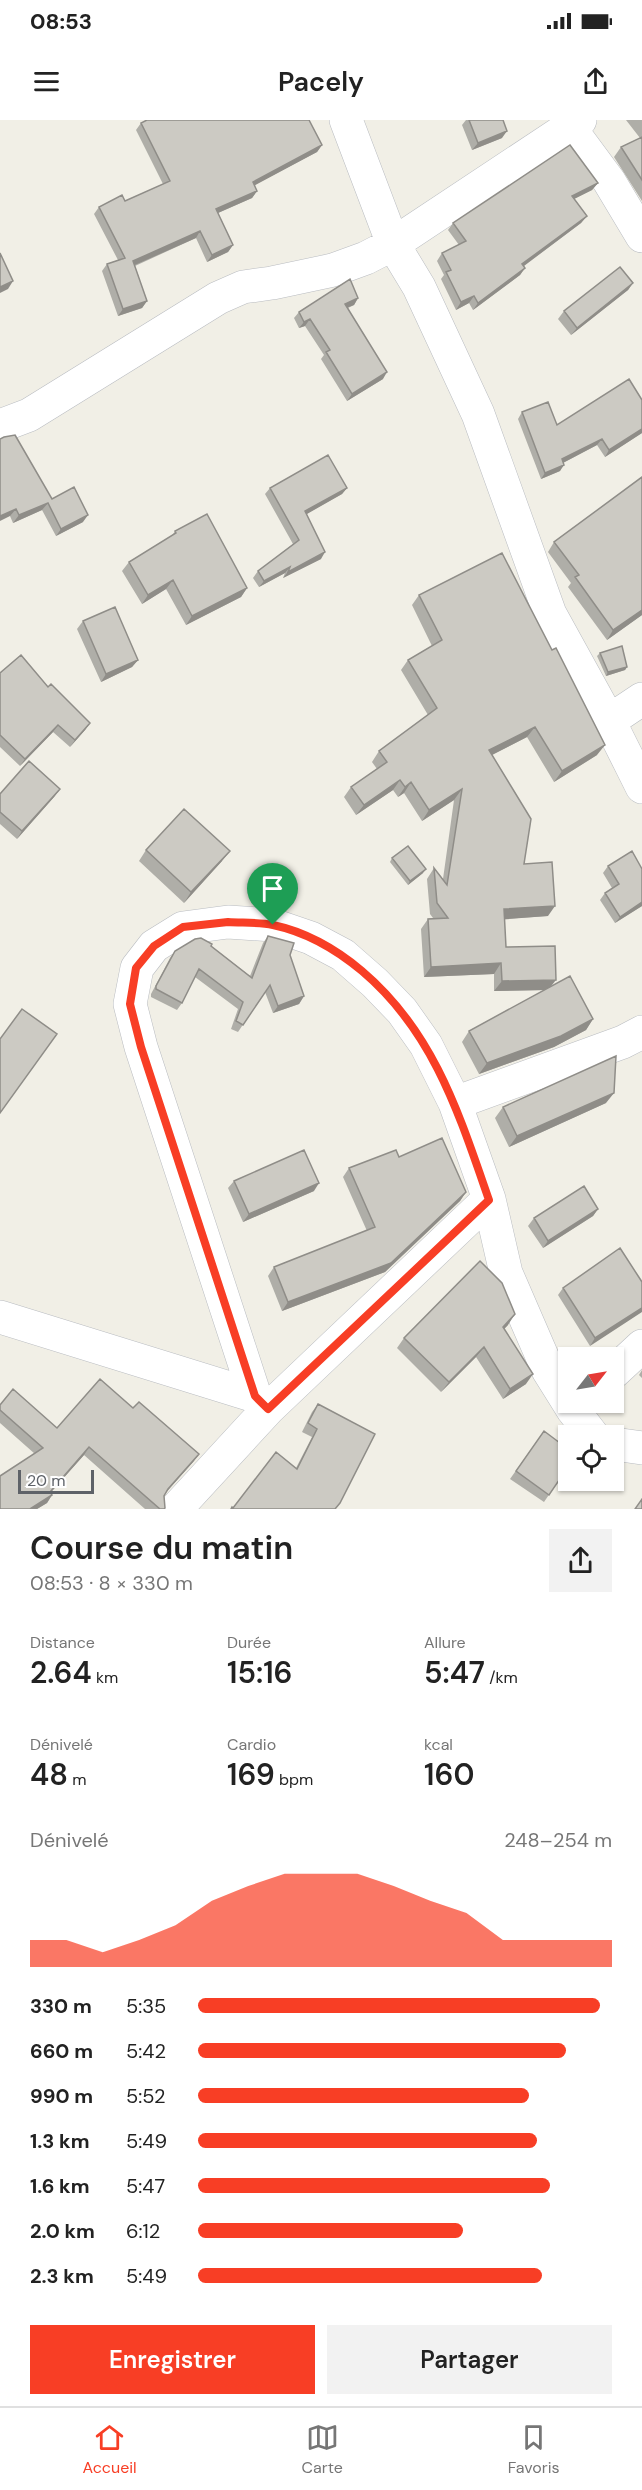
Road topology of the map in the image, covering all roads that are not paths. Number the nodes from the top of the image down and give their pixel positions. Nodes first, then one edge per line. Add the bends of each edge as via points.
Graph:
1 (346, 120) edge
2 (574, 124) edge
3 (642, 236) edge
4 (393, 244) junction
5 (0, 426) edge
6 (642, 699) edge
7 (609, 721) junction
8 (642, 787) edge
9 (642, 1032) edge
10 (455, 1103) junction
11 (489, 1200) junction
12 (0, 1317) edge
13 (642, 1346) edge
14 (624, 1363) edge
15 (558, 1382) edge
16 (262, 1403) junction
17 (624, 1445) edge
18 (642, 1448) edge
19 (176, 1509) edge

1 - 4 street
2 - 3 street
2 - 4 street
4 - 5 street via 333,270 243,287 218,298 28,415
4 - 7 street via 419,287 478,414 550,614
6 - 7 street
7 - 8 street
9 - 10 street
10 - 11 street
10 - 16 street via 426,1045 402,1011 343,956 311,938 273,925 228,922 183,927 154,946 136,968 130,1004 141,1047
11 - 15 street via 506,1273 548,1370
11 - 16 street
12 - 16 street
13 - 14 street
16 - 19 street
17 - 18 street

